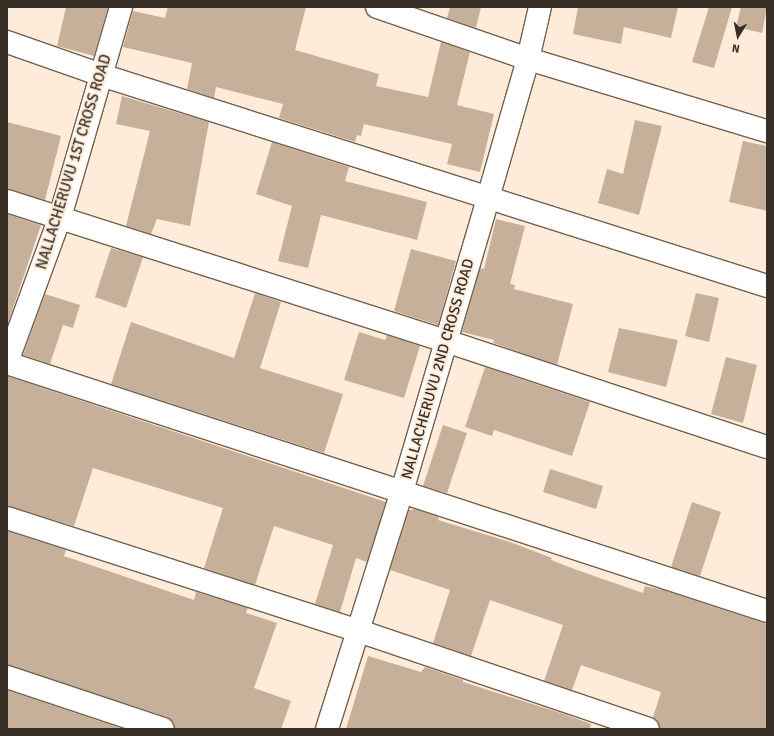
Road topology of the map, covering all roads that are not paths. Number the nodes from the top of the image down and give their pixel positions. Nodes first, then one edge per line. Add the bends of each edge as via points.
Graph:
1 (121, 7) edge
2 (377, 7) edge
3 (540, 7) edge
4 (7, 42) edge
5 (528, 59) junction
6 (101, 74) junction
7 (767, 131) edge
8 (488, 198) junction
9 (7, 201) edge
10 (60, 217) junction
11 (767, 286) edge
12 (446, 341) junction
13 (7, 363) edge
14 (767, 447) edge
15 (402, 491) junction
16 (7, 518) edge
17 (767, 611) edge
18 (356, 630) junction
19 (7, 677) edge
20 (163, 729) edge
21 (327, 729) edge
22 (648, 729) edge

1 - 6 street, NALLACHERUVU 1ST CROSS ROAD
2 - 5 street
3 - 5 street, NALLACHERUVU 2ND CROSS ROAD
4 - 6 street
5 - 7 street
5 - 8 street, NALLACHERUVU 2ND CROSS ROAD
6 - 8 street
6 - 10 street, NALLACHERUVU 1ST CROSS ROAD
8 - 11 street
8 - 12 street, NALLACHERUVU 2ND CROSS ROAD
9 - 10 street
10 - 12 street
10 - 13 street, NALLACHERUVU 1ST CROSS ROAD
12 - 14 street
12 - 15 street, NALLACHERUVU 2ND CROSS ROAD
13 - 15 street
15 - 17 street
15 - 18 street, NALLACHERUVU 2ND CROSS ROAD
16 - 18 street
18 - 21 street, NALLACHERUVU 2ND CROSS ROAD
18 - 22 street
19 - 20 street

